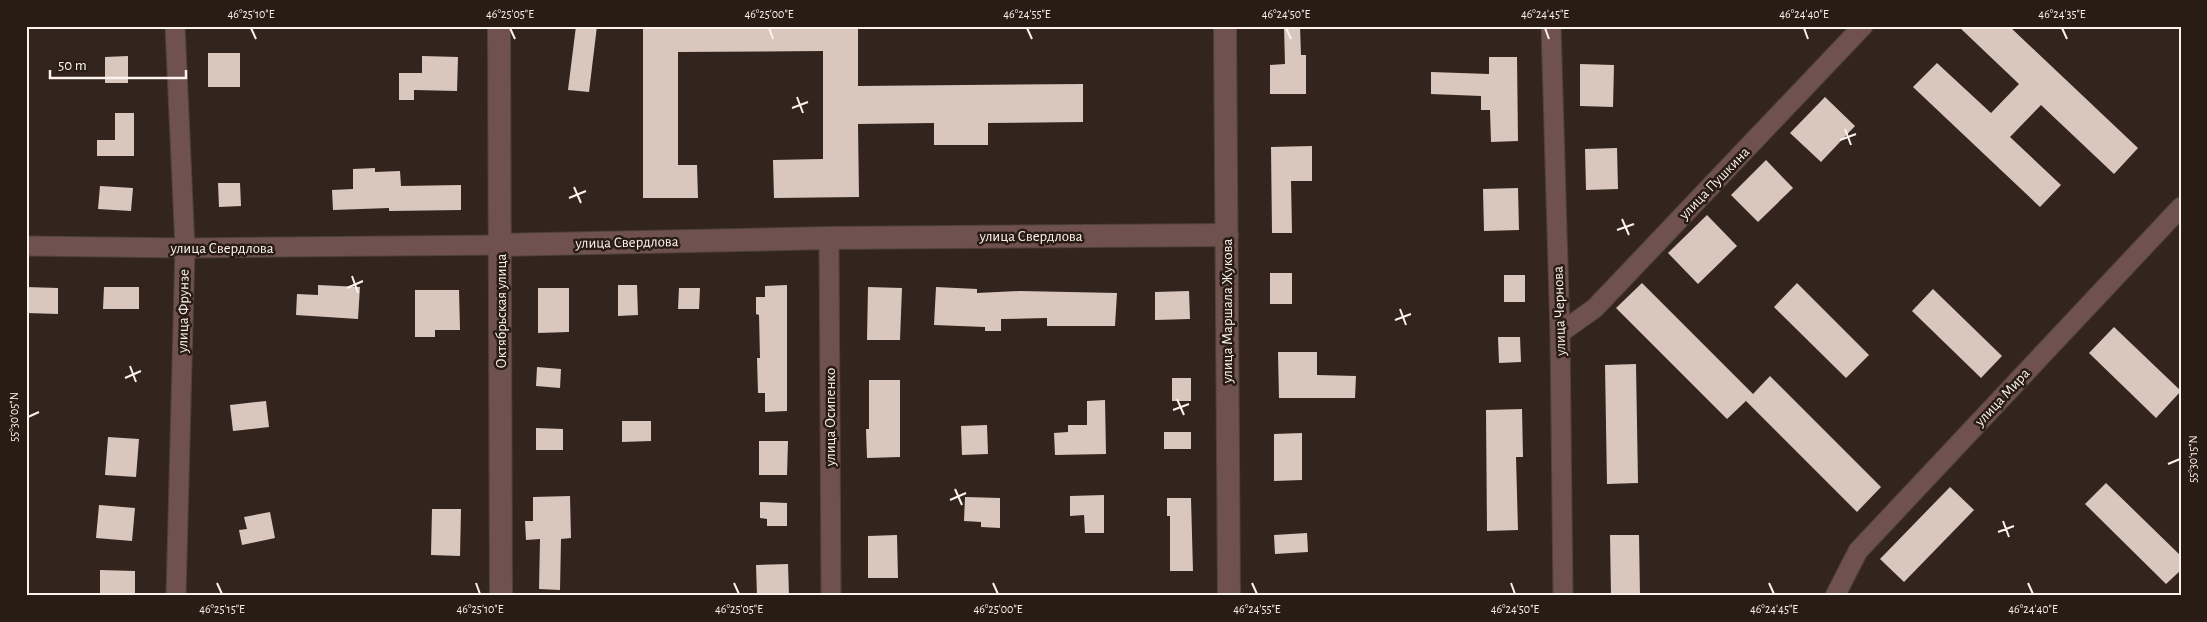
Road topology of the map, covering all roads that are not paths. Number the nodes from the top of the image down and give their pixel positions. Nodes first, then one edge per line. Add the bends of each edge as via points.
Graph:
1 (175, 26) edge
2 (499, 26) edge
3 (1225, 26) edge
4 (1550, 26) edge
5 (1863, 26) edge
6 (2181, 207) edge
7 (1227, 235) junction
8 (829, 238) junction
9 (501, 245) junction
10 (26, 246) edge
11 (185, 248) junction
12 (1560, 333) junction
13 (176, 596) edge
14 (501, 596) edge
15 (832, 596) edge
16 (1229, 596) edge
17 (1563, 596) edge
18 (1835, 596) edge

1 - 11 street, улица Фрунзе
2 - 9 street, Октябрьская улица
3 - 7 street, улица Маршала Жукова
4 - 12 street, улица Чернова
5 - 12 street, улица Пушкина via 1595,308
6 - 18 street, улица Мира via 1858,551
7 - 8 street, улица Свердлова
7 - 16 street, улица Маршала Жукова
8 - 9 street, улица Свердлова
8 - 15 street, улица Осипенко
9 - 11 street, улица Свердлова
9 - 14 street, Октябрьская улица
10 - 11 street, улица Свердлова
11 - 13 street, улица Фрунзе
12 - 17 street, улица Чернова

